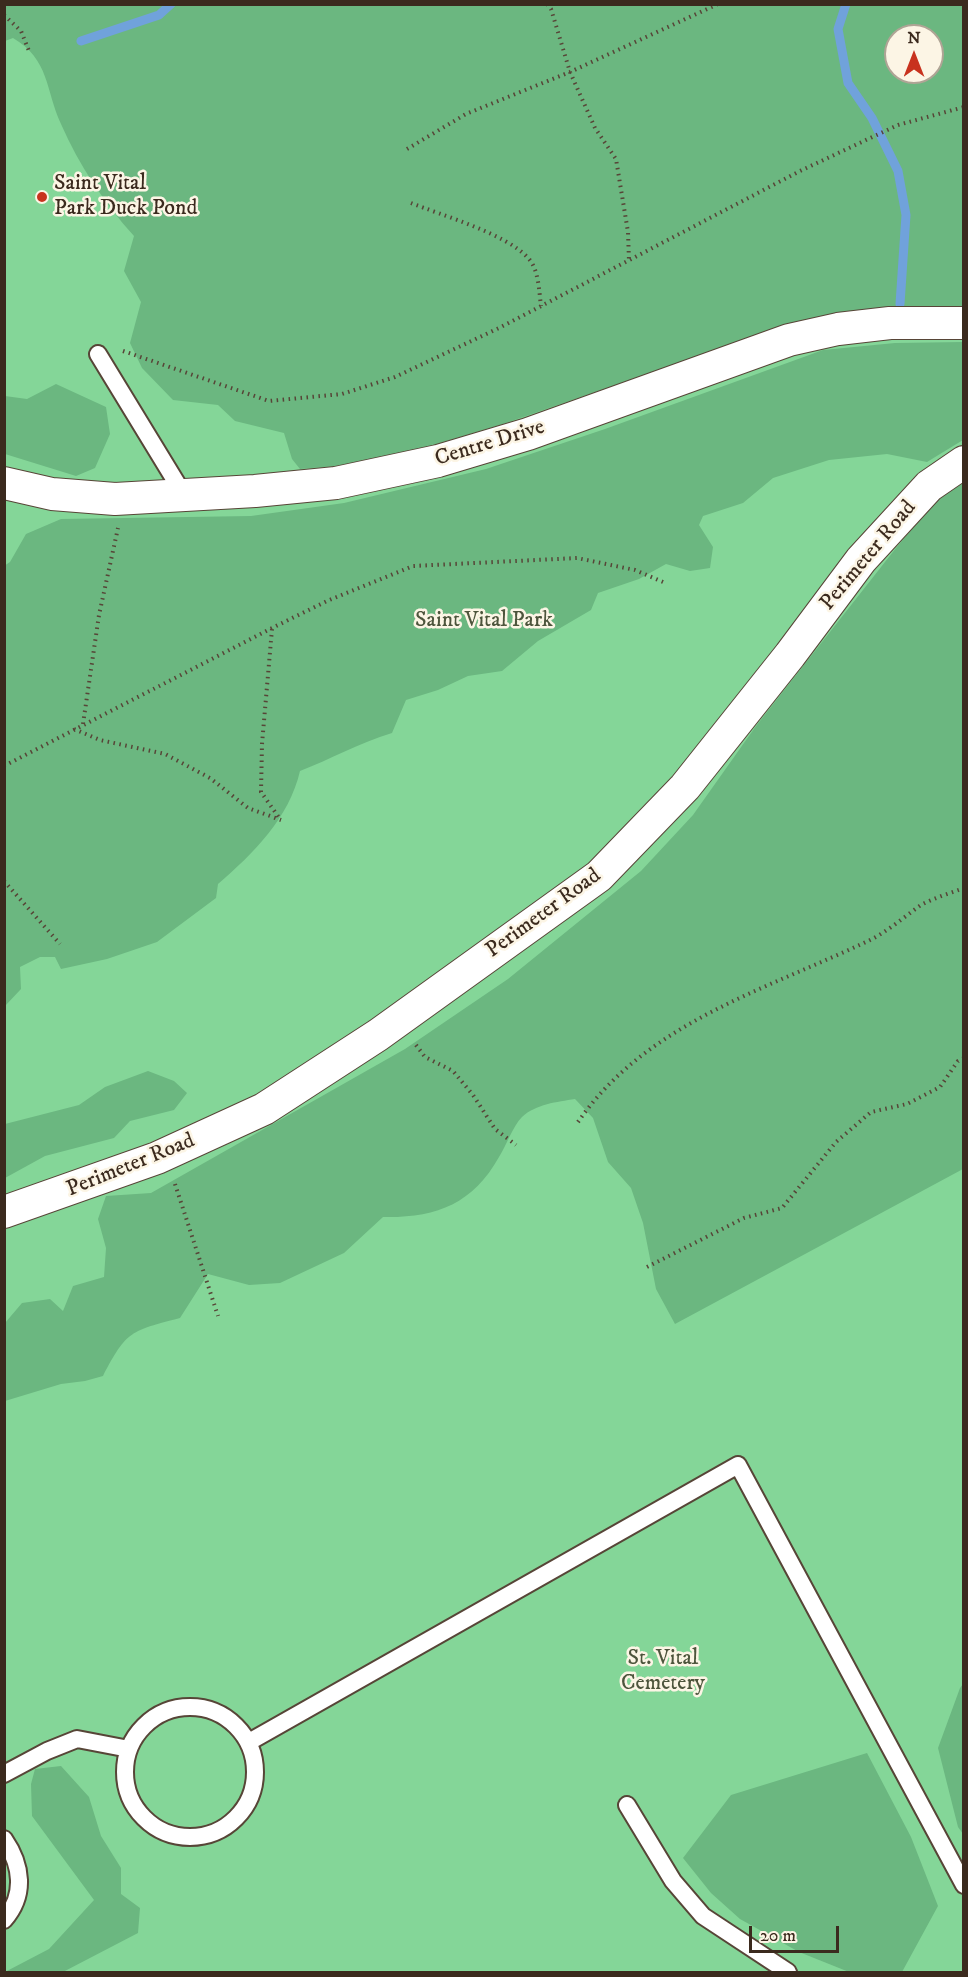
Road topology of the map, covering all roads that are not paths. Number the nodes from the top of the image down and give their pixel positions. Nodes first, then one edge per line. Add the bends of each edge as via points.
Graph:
1 (963, 323) edge
2 (98, 354) dead end
3 (963, 462) edge
4 (4, 483) edge
5 (184, 495) junction
6 (4, 1212) edge
7 (249, 1742) junction
8 (129, 1749) junction
9 (4, 1774) edge
10 (627, 1805) dead end
11 (4, 1839) edge
12 (963, 1885) edge
13 (4, 1920) edge
14 (788, 1972) edge

1 - 5 street, Centre Drive via 838,329 789,340 528,434 438,461 336,483
2 - 5 lane
3 - 6 street, Perimeter Road via 929,486 861,560 686,787 600,876 396,1022 264,1108 165,1155
4 - 5 street, Centre Drive via 52,494 122,498
7 - 8 lane via 236,1725 218,1713 197,1707 176,1708 156,1716 140,1730
7 - 8 lane via 255,1784 247,1805 215,1833 194,1837 172,1835 153,1826 137,1810 126,1780
7 - 12 lane via 738,1465
8 - 9 lane via 77,1739
10 - 14 lane via 673,1881 703,1916
11 - 13 lane via 17,1863 21,1888

